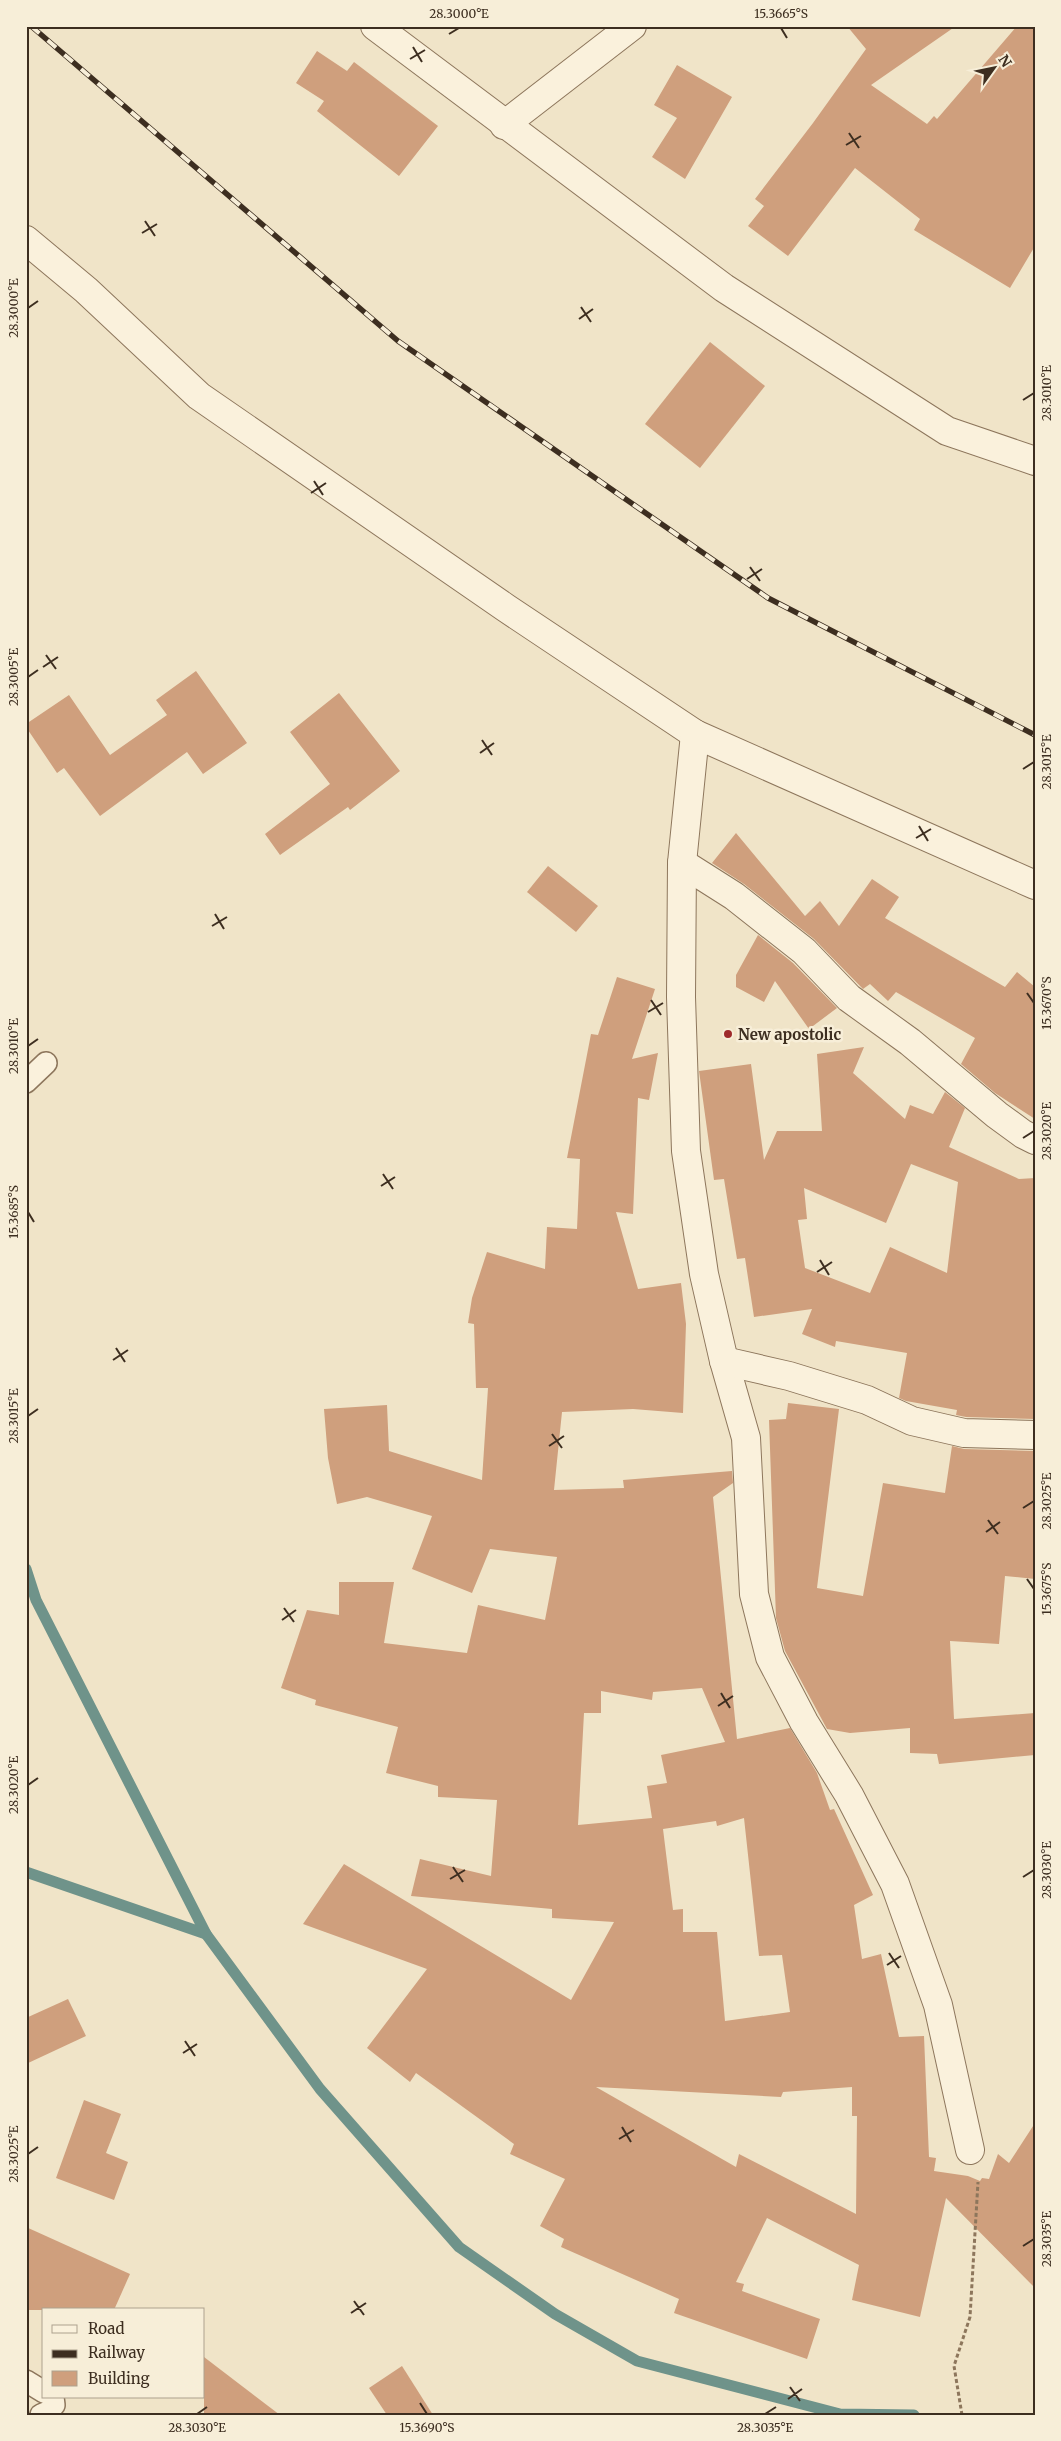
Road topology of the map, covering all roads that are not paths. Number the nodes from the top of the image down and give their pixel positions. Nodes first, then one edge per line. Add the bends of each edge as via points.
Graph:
1 (375, 26) edge
2 (632, 26) edge
3 (504, 125) junction
4 (26, 240) edge
5 (1035, 462) edge
6 (695, 734) junction
7 (682, 863) junction
8 (1035, 885) edge
9 (46, 1063) dead end
10 (26, 1082) edge
11 (1035, 1140) edge
12 (724, 1361) junction
13 (1035, 1435) edge
14 (970, 2150) road end
15 (26, 2382) edge
16 (42, 2391) edge
17 (53, 2398) edge
18 (41, 2415) edge

1 - 3 street
2 - 3 street
3 - 5 street via 724,288 947,431
4 - 6 street via 86,290 200,396 506,608
6 - 7 street
6 - 8 street
7 - 11 street via 734,896 804,951 849,998 910,1042 997,1115
7 - 12 street via 681,997 686,1151 704,1274
9 - 10 lane
12 - 13 street via 789,1376 868,1400 912,1421 964,1433
12 - 14 street via 746,1438 754,1594 770,1658 804,1722 849,1795 895,1884 938,2005
15 - 16 lane
17 - 18 lane via 54,2405

